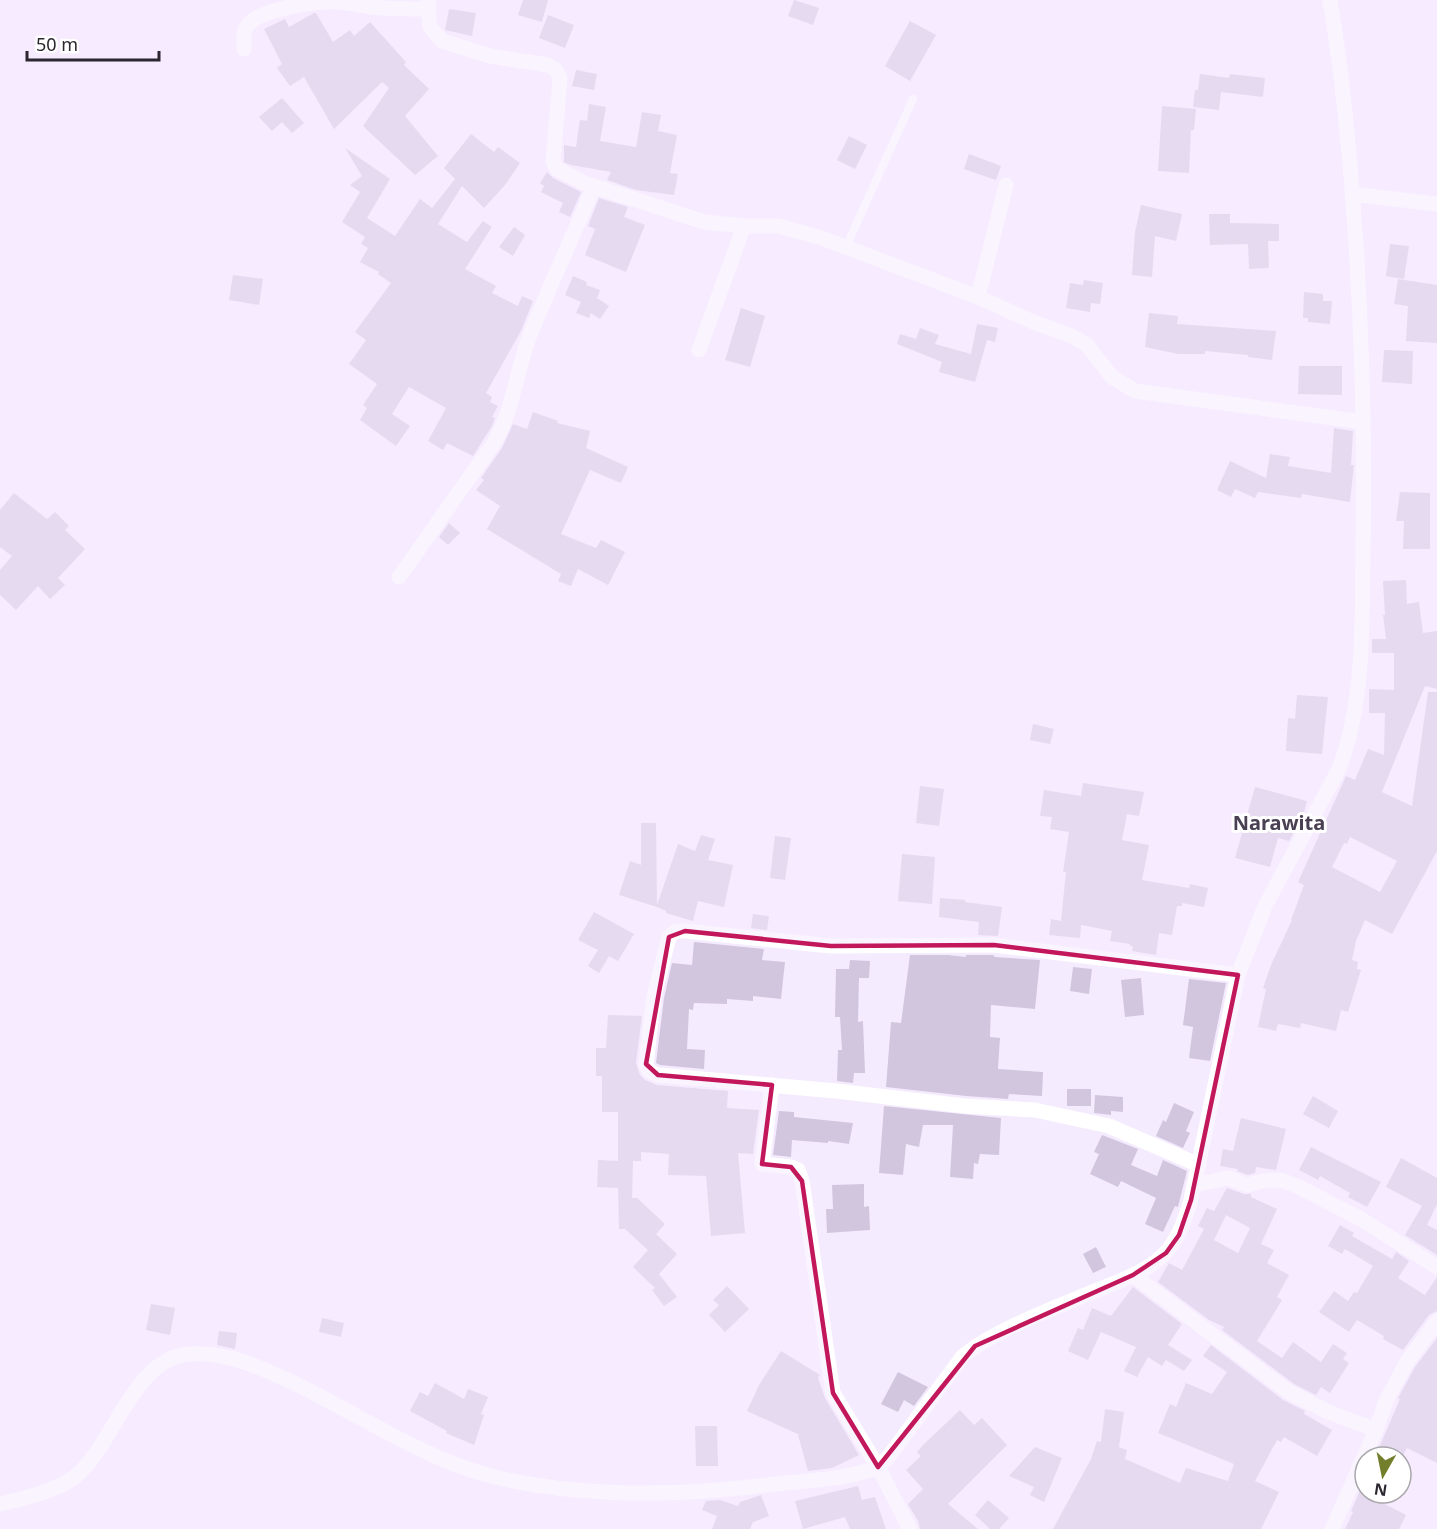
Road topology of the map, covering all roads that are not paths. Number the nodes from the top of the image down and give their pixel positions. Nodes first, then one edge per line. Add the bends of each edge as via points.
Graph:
1 (1330, 0) edge
2 (429, 5) edge
3 (244, 49) dead end
4 (913, 99) dead end
5 (1006, 185) dead end
6 (594, 186) junction
7 (1352, 194) junction
8 (1437, 204) edge
9 (744, 226) junction
10 (846, 247) junction
11 (978, 297) junction
12 (699, 350) dead end
13 (1362, 422) junction
14 (399, 577) dead end
15 (1238, 975) junction
16 (772, 1085) junction
17 (1199, 1165) junction
18 (1194, 1185) junction
19 (1437, 1267) edge
20 (1133, 1275) junction
21 (1437, 1321) edge
22 (1376, 1430) junction
23 (878, 1467) junction
24 (0, 1504) edge
25 (910, 1529) edge
26 (1332, 1529) edge

1 - 7 street via 1346,105
2 - 3 street via 372,7 326,1 293,6 247,25
2 - 6 street via 430,27 442,40 490,56 548,65 556,70 560,78 553,162 557,169
4 - 10 lane
5 - 11 street
6 - 9 street via 704,222
6 - 14 street via 530,336 502,429
7 - 8 street
7 - 13 street via 1359,285
9 - 10 street via 778,226
9 - 12 street
10 - 11 street
11 - 13 street via 1072,336 1087,345 1112,377 1135,391
13 - 15 street via 1363,602 1355,714 1346,751 1265,906
15 - 16 street via 994,945 831,945 672,933 654,996 645,1064 649,1071
15 - 17 street
16 - 17 street via 1035,1110 1109,1126
16 - 23 street via 762,1164 798,1170 832,1393
17 - 18 street
18 - 19 street via 1228,1178 1247,1185 1281,1180 1361,1219
18 - 20 street via 1179,1235 1166,1252
20 - 22 street via 1289,1392
20 - 23 street via 975,1346 963,1356
21 - 22 street via 1407,1362
22 - 26 street
23 - 24 street via 816,1479 684,1492 599,1491 524,1484 435,1455 249,1364 214,1354 186,1354 153,1370 77,1476 20,1500
23 - 25 street

